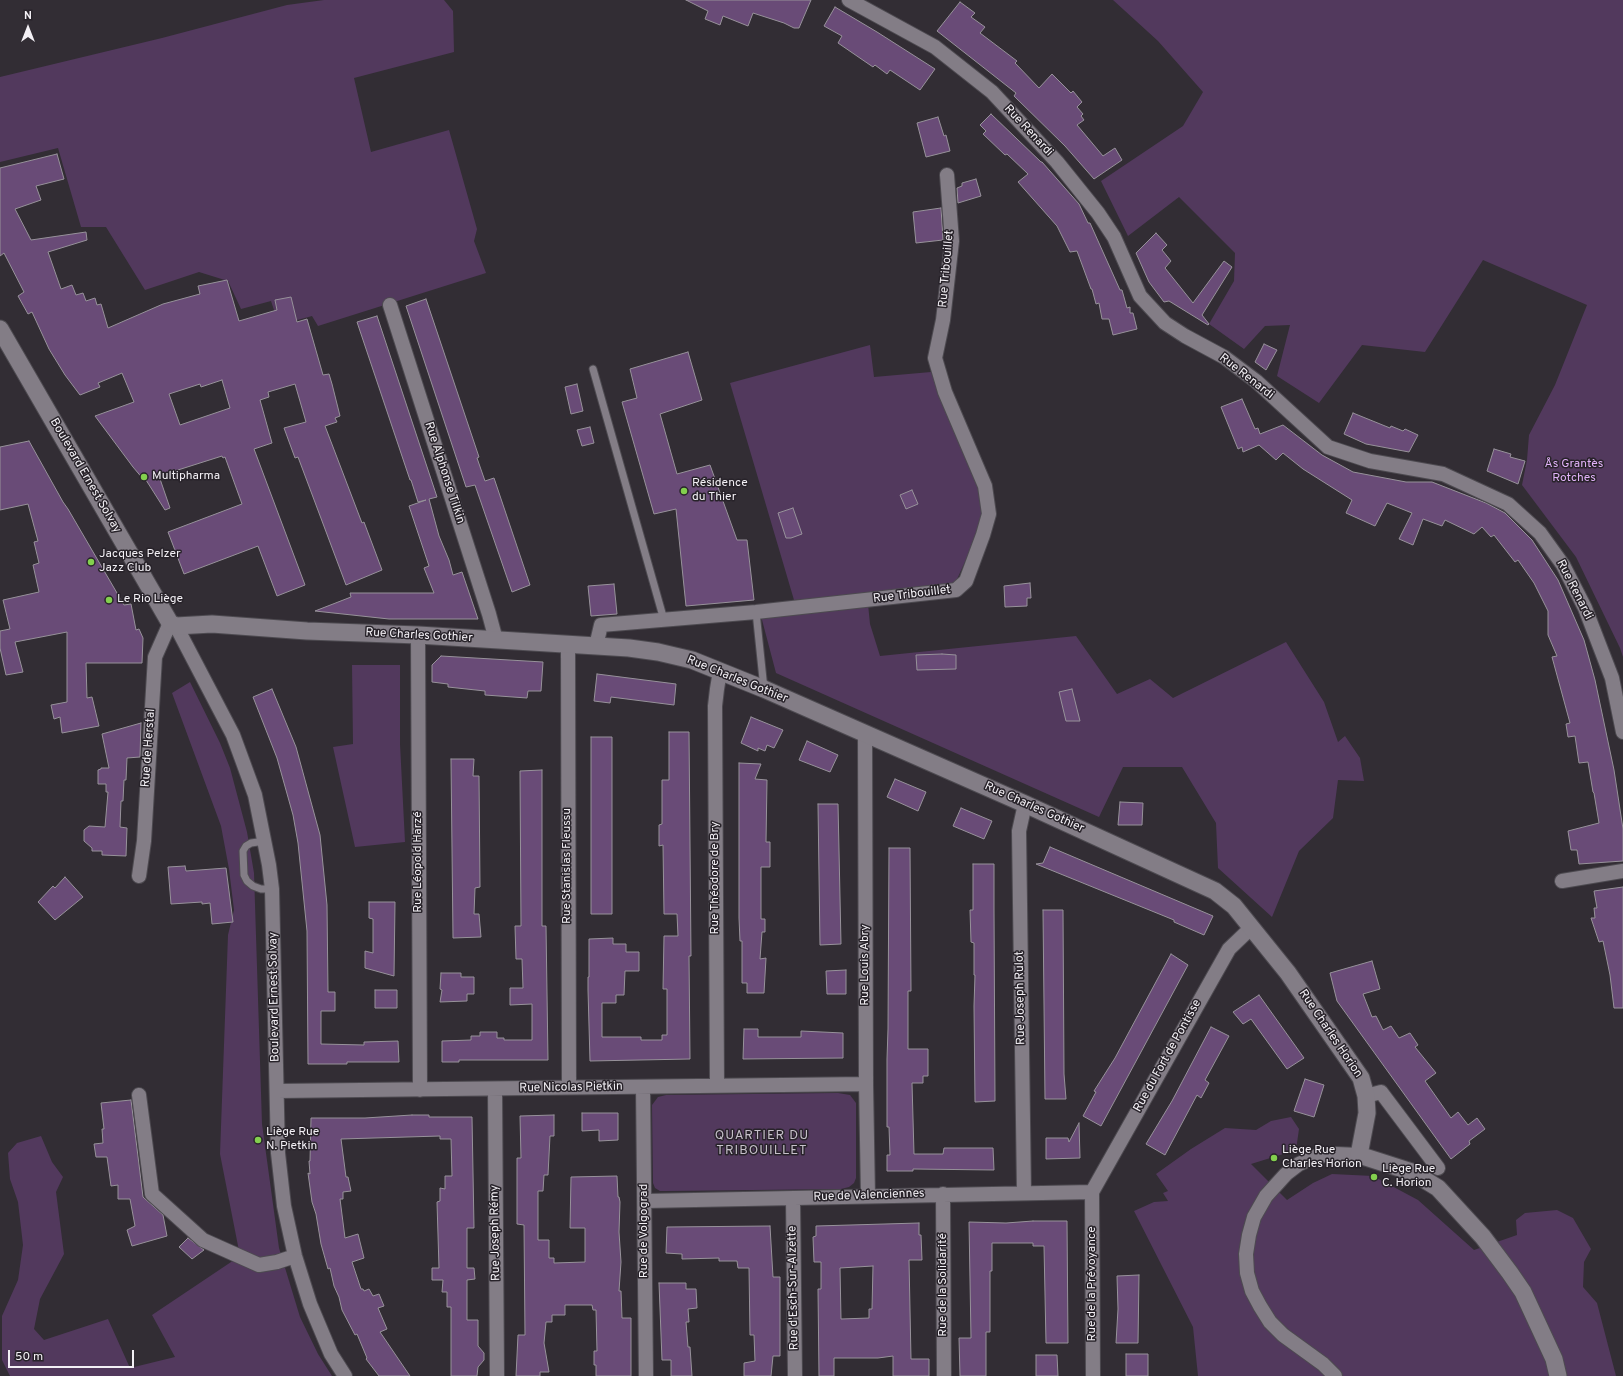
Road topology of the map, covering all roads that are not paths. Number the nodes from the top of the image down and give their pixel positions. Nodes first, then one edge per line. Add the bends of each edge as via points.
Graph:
1 (849, 0) edge
2 (947, 175) dead end
3 (390, 305) dead end
4 (0, 329) edge
5 (593, 369) dead end
6 (756, 612) junction
7 (664, 620) junction
8 (173, 625) junction
9 (418, 635) junction
10 (496, 640) junction
11 (568, 644) junction
12 (596, 646) junction
13 (720, 671) junction
14 (764, 689) junction
15 (1623, 732) edge
16 (865, 734) junction
17 (1025, 804) junction
18 (264, 841) junction
19 (1623, 871) edge
20 (140, 876) dead end
21 (1562, 881) dead end
22 (272, 889) junction
23 (1252, 927) junction
24 (866, 1084) junction
25 (717, 1085) junction
26 (569, 1087) junction
27 (643, 1087) junction
28 (494, 1089) junction
29 (420, 1090) junction
30 (277, 1091) junction
31 (139, 1095) dead end
32 (1366, 1096) junction
33 (1358, 1155) junction
34 (1438, 1168) dead end
35 (1092, 1192) junction
36 (1024, 1193) junction
37 (943, 1194) junction
38 (868, 1196) junction
39 (793, 1199) junction
40 (645, 1201) junction
41 (295, 1256) junction
42 (345, 1376) edge
43 (497, 1376) edge
44 (646, 1376) edge
45 (796, 1376) edge
46 (944, 1376) edge
47 (1093, 1376) edge
48 (1335, 1376) edge
49 (1558, 1376) edge

1 - 15 street, Rue Renardi via 935,47 992,92 1057,162 1098,212 1114,237 1140,296 1165,323 1224,357 1256,381 1328,447 1370,461 1443,474 1508,504 1540,533 1564,565 1585,608 1612,678
2 - 6 street, Rue Tribouillet via 952,240 943,320 935,358 945,392 985,486 988,514 966,580 956,590
3 - 10 street, Rue Alphonse Tilkin
4 - 8 street, Boulevard Ernest Solvay
5 - 7 lane
6 - 7 street, Rue Tribouillet
6 - 14 lane
7 - 12 street, Rue Tribouillet via 601,625
8 - 9 street, Rue Charles Gothier via 212,624
8 - 18 street, Boulevard Ernest Solvay via 233,735 255,796
8 - 20 street, Rue de Herstal via 156,657
9 - 10 street, Rue Charles Gothier
9 - 29 street, Rue Léopold Harzé
10 - 11 street, Rue Charles Gothier
11 - 12 street, Rue Charles Gothier
11 - 26 street, Rue Stanislas Fleussu
12 - 13 street, Rue Charles Gothier via 658,652 692,660
13 - 14 street, Rue Charles Gothier
13 - 25 street, Rue Théodore de Bry via 715,706
14 - 16 street, Rue Charles Gothier
16 - 17 street, Rue Charles Gothier
16 - 24 street, Rue Louis Abry
17 - 23 street, Rue Charles Gothier via 1215,892 1234,906
17 - 36 street, Rue Joseph Rulot via 1019,831
18 - 22 street, Boulevard Ernest Solvay
18 - 22 lane via 251,843 243,851 244,875 254,886
19 - 21 street
22 - 30 street, Boulevard Ernest Solvay
23 - 32 street, Rue Charles Horion via 1288,973 1361,1078
23 - 35 street, Rue du Fort de Pontisse via 1229,949
24 - 25 street, Rue Nicolas Pietkin
24 - 38 street, Rue Louis Abry
25 - 27 street, Rue Nicolas Pietkin
26 - 27 street, Rue Nicolas Pietkin
26 - 28 street, Rue Nicolas Pietkin
27 - 40 street, Rue de Volgograd
28 - 29 street, Rue Nicolas Pietkin
28 - 43 street, Rue Joseph Rémy
29 - 30 street, Rue Nicolas Pietkin
30 - 41 street, Boulevard Ernest Solvay via 280,1178 286,1220
31 - 41 street via 152,1194 204,1240 259,1265
32 - 33 street, Rue Charles Horion via 1366,1113
32 - 34 street via 1381,1092
33 - 48 street via 1317,1156 1299,1164 1286,1174 1266,1196 1254,1217 1246,1254 1247,1273 1252,1290 1270,1322
33 - 49 street via 1412,1172 1438,1188 1483,1237 1523,1292 1554,1359
35 - 36 street, Rue de Valenciennes
35 - 47 street, Rue de la Prévoyance
36 - 37 street, Rue de Valenciennes
37 - 38 street, Rue de Valenciennes
37 - 46 street, Rue de la Solidarité
38 - 39 street, Rue de Valenciennes
39 - 40 street, Rue de Valenciennes
39 - 45 street, Rue d'Esch-Sur-Alzette
40 - 44 street, Rue de Volgograd
41 - 42 street, Boulevard Ernest Solvay via 317,1323 331,1354

